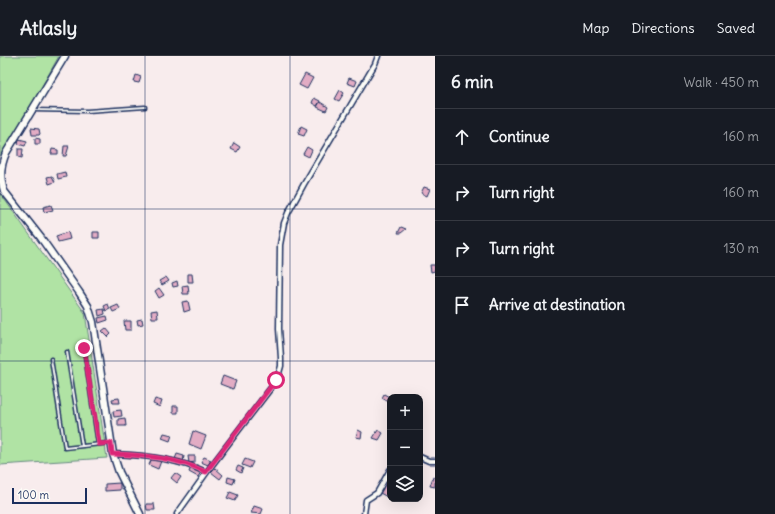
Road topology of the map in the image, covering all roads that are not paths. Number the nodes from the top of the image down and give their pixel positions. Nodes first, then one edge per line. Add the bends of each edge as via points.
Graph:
1 (65, 56) edge
2 (378, 56) edge
3 (144, 108) dead end
4 (32, 110) junction
5 (84, 348) dead end
6 (67, 352) dead end
7 (51, 359) dead end
8 (111, 443) junction
9 (99, 444) junction
10 (82, 446) junction
11 (112, 454) junction
12 (423, 458) edge
13 (435, 461) edge
14 (206, 472) junction
15 (387, 476) edge
16 (140, 514) edge
17 (177, 514) edge
18 (364, 514) edge

1 - 4 street
2 - 14 street via 284,223 280,245 279,329 282,358 276,380
3 - 4 lane
4 - 8 street via 6,153 1,168 1,182 4,191 41,238 88,306 93,322
5 - 9 lane
6 - 10 lane
7 - 10 lane via 65,448
8 - 9 lane
8 - 11 street
9 - 10 lane
11 - 14 street via 147,456 188,465
11 - 16 street
12 - 13 street
14 - 17 street
15 - 18 street via 377,494 366,500

